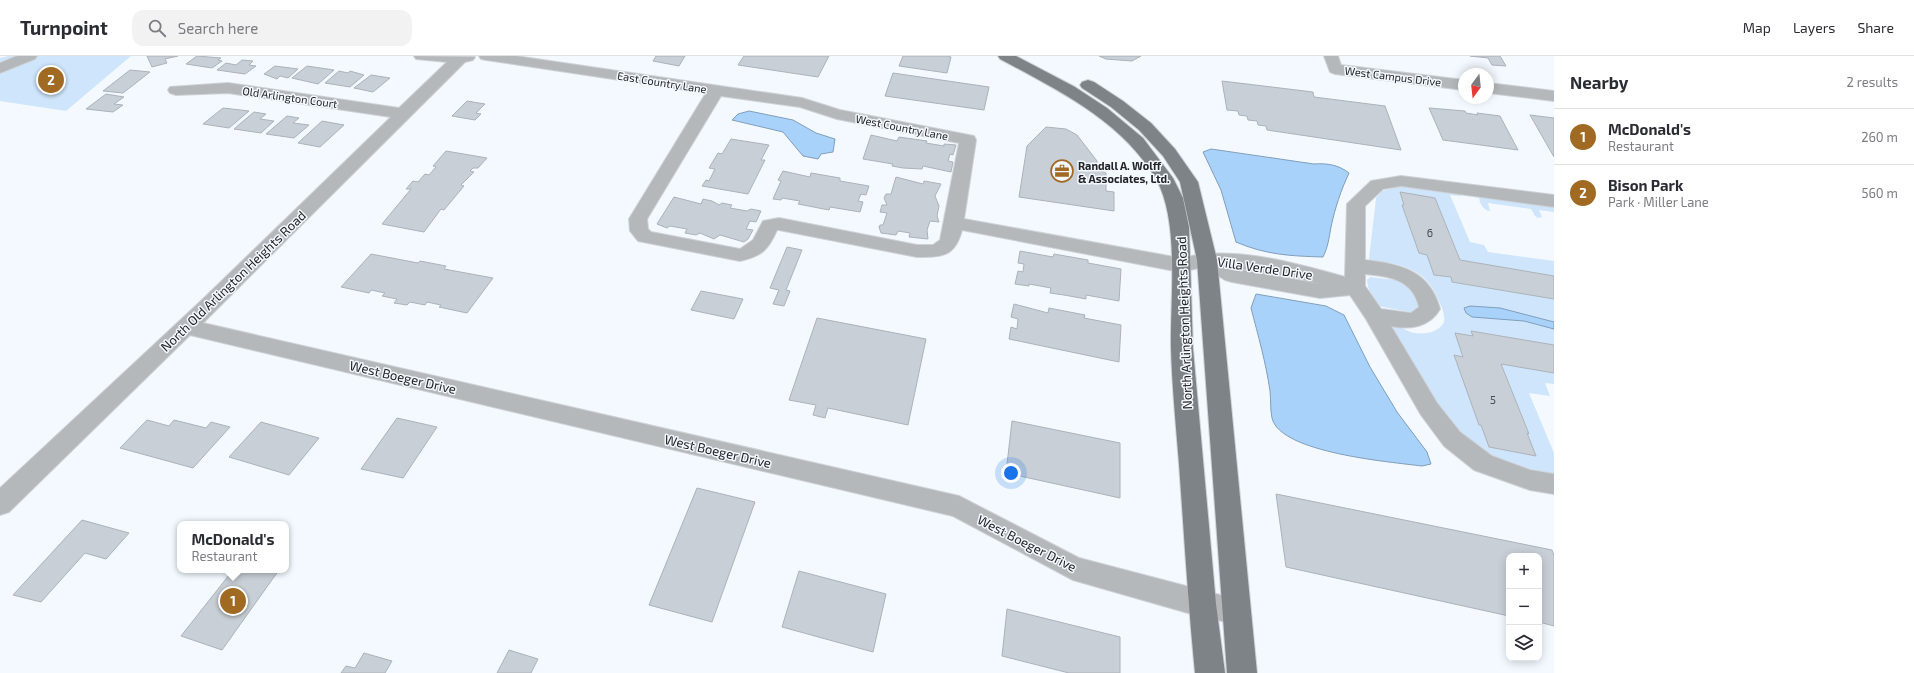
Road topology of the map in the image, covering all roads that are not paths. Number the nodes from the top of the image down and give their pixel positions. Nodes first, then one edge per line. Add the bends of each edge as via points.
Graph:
1 (30, 56) edge
2 (421, 56) edge
3 (486, 56) edge
4 (1005, 56) edge
5 (1033, 56) edge
6 (1331, 56) edge
7 (465, 57) edge
8 (3, 67) edge
9 (1458, 84) edge
10 (1494, 89) edge
11 (176, 90) dead end
12 (716, 90) junction
13 (1554, 96) edge
14 (404, 114) junction
15 (837, 114) joint
16 (1554, 201) edge
17 (954, 223) junction
18 (1207, 260) junction
19 (1180, 265) junction
20 (1356, 277) junction
21 (1374, 315) junction
22 (187, 327) junction
23 (1554, 484) edge
24 (0, 504) edge
25 (1202, 604) junction
26 (1237, 611) junction
27 (1210, 673) edge
28 (1242, 673) edge

1 - 8 street
2 - 7 street
3 - 12 street, East Country Lane
4 - 19 main road, North Arlington Heights Road via 1082,98 1137,142 1164,178 1174,198 1180,227
5 - 18 main road, North Arlington Heights Road via 1112,100 1140,122 1165,148 1189,182
6 - 9 street, West Campus Drive via 1335,69
7 - 14 street, North Old Arlington Heights Road
10 - 13 street
11 - 14 street, Old Arlington Court via 228,88
12 - 15 street, East Country Lane via 802,103
12 - 17 street via 638,219 639,231 644,236 740,255 753,252 758,248 770,225 779,224 926,252 937,250 949,243
14 - 22 street, North Old Arlington Heights Road
15 - 17 street, West Country Lane via 968,140
16 - 20 street via 1423,182 1401,181 1377,186 1356,204
17 - 19 street
18 - 19 street, Villa Verde Drive
18 - 20 street, Villa Verde Drive via 1231,260 1318,276
18 - 26 main road, North Arlington Heights Road
19 - 25 main road, North Arlington Heights Road via 1182,349
20 - 21 street
20 - 21 street, Villa Verde Drive via 1390,269 1421,287 1429,298 1430,309 1424,317 1410,321
21 - 23 street via 1429,409 1452,439 1483,463 1530,480
22 - 24 street, North Old Arlington Heights Road
22 - 25 street, West Boeger Drive via 959,507 1073,568
25 - 26 street, West Boeger Drive
25 - 27 main road, North Arlington Heights Road
26 - 28 main road, North Arlington Heights Road

